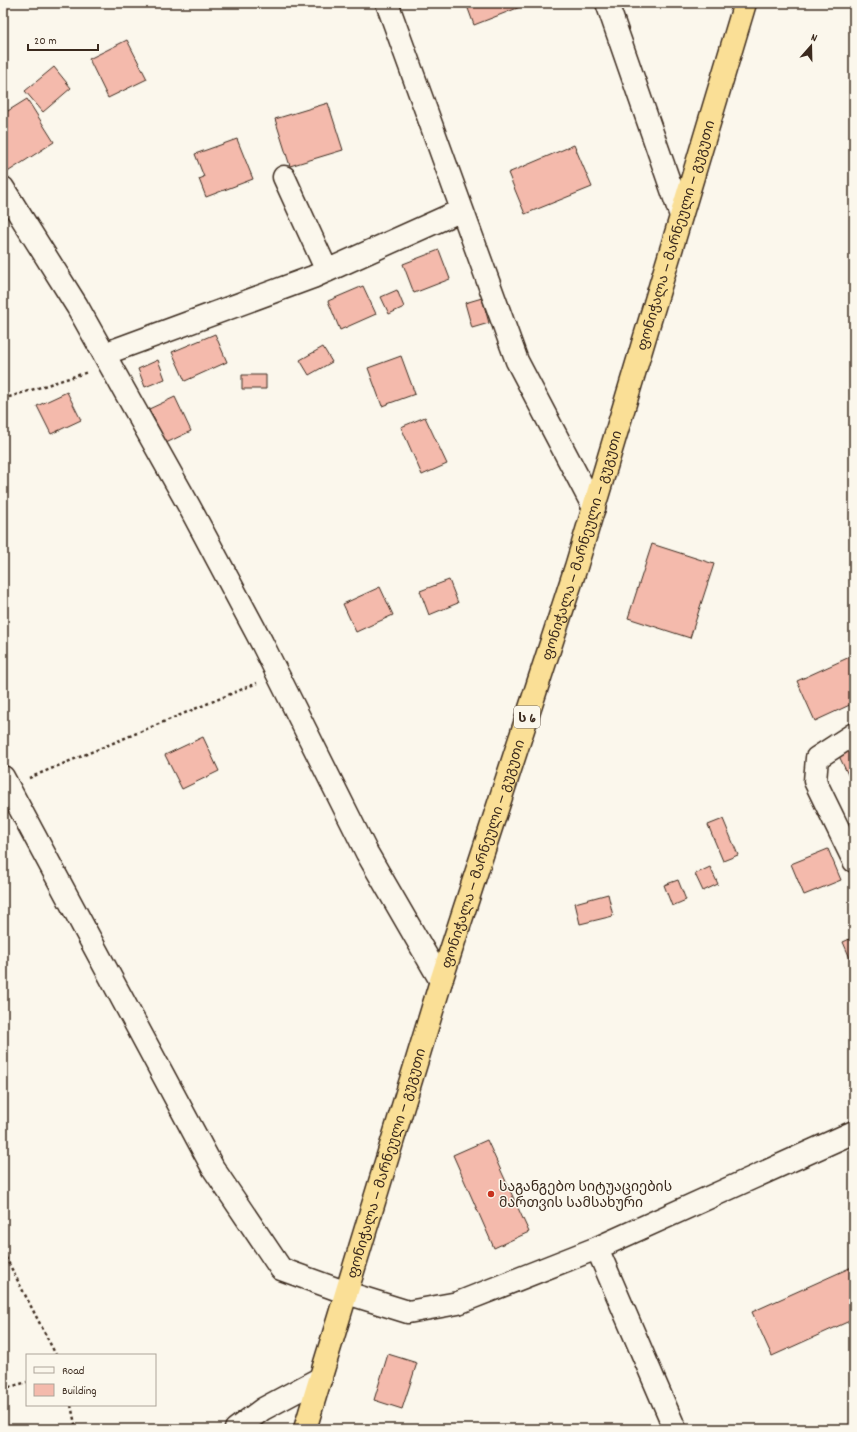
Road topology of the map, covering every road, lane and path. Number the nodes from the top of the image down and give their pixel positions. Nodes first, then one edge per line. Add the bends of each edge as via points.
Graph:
1 (388, 3) edge
2 (607, 3) edge
3 (745, 3) edge
4 (284, 177) dead end
5 (4, 190) edge
6 (462, 210) junction
7 (680, 214) junction
8 (326, 271) junction
9 (107, 359) junction
10 (3, 399) edge
11 (594, 508) junction
12 (278, 674) junction
13 (854, 734) edge
14 (6, 782) edge
15 (854, 861) edge
16 (441, 981) junction
17 (854, 1132) edge
18 (597, 1248) junction
19 (3, 1252) edge
20 (347, 1293) junction
21 (55, 1354) edge
22 (321, 1378) junction
23 (26, 1382) edge
24 (3, 1389) edge
25 (71, 1406) edge
26 (76, 1429) edge
27 (236, 1429) edge
28 (305, 1429) edge
29 (675, 1429) edge

1 - 6 street
2 - 7 street
3 - 7 highway, ფონიჭალა — მარნეული — გუგუთი / ს 6
4 - 8 street
5 - 9 street via 78,306
6 - 8 street
6 - 11 street via 517,361
7 - 11 highway, ფონიჭალა — მარნეული — გუგუთი / ს 6
8 - 9 street
9 - 10 path
9 - 12 street
11 - 16 highway, ფონიჭალა — მარნეული — გუგუთი / ს 6
12 - 14 path
12 - 16 street via 367,853
13 - 15 street via 817,758 815,781
14 - 20 street via 221,1181 281,1269
16 - 20 highway, ფონიჭალა — მარნეული — გუგუთი / ს 6
17 - 18 street
18 - 20 street via 458,1303 408,1312
18 - 29 street
19 - 21 path
20 - 22 highway, ფონიჭალა — მარნეული — გუგუთი / ს 6
22 - 27 street via 263,1409
22 - 28 highway, ფონიჭალა — მარნეული — გუგუთი / ს 6
23 - 24 path
25 - 26 path

